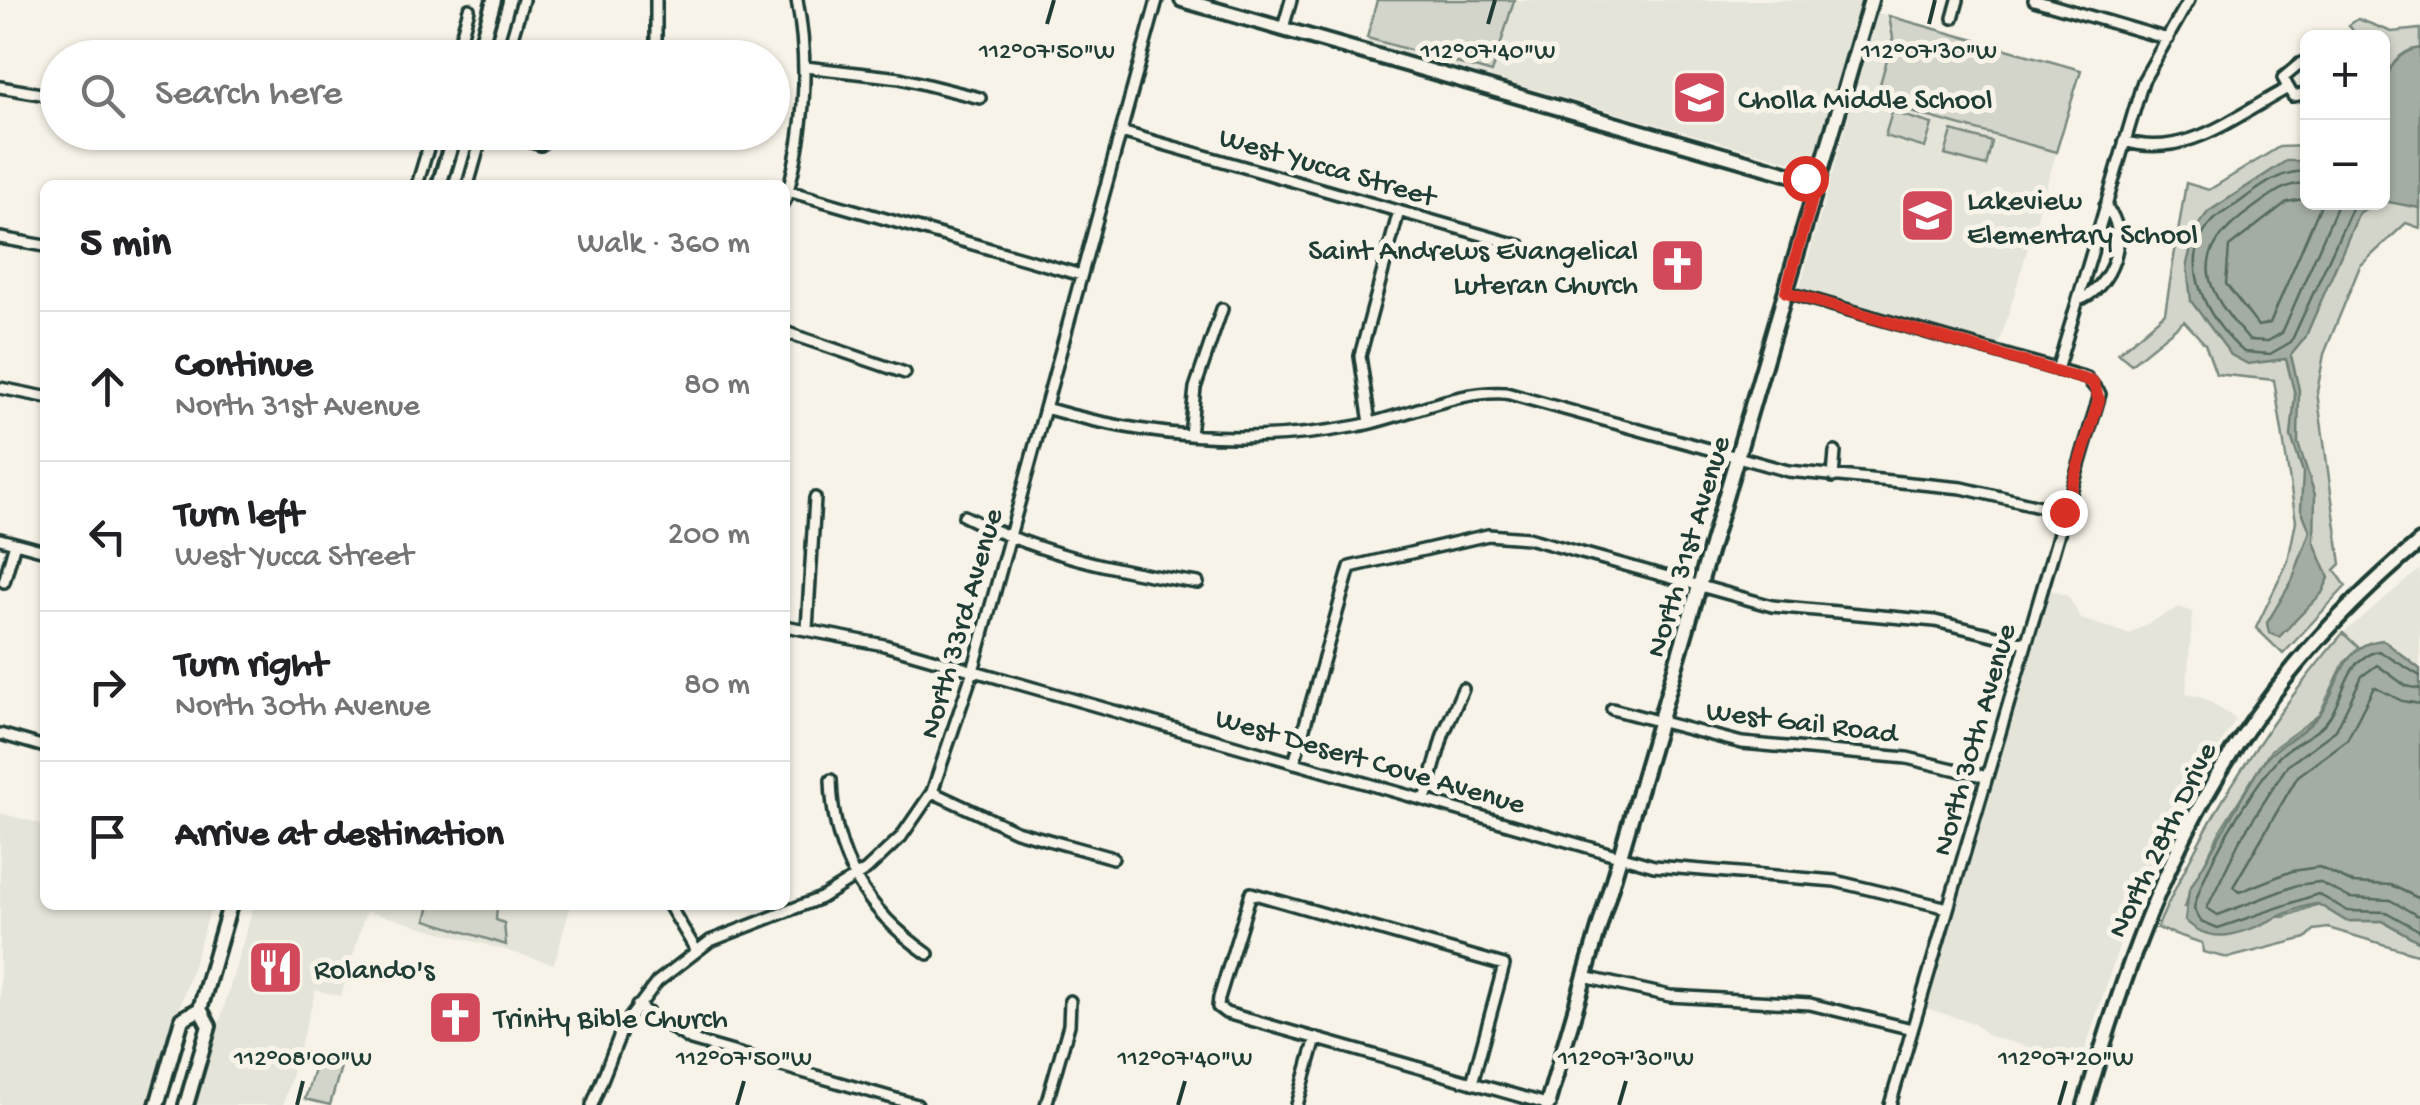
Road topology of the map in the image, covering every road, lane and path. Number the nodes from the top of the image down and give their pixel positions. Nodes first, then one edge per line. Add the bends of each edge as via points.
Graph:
1 (494, 0) edge
2 (523, 0) edge
3 (656, 0) edge
4 (797, 0) edge
5 (1157, 0) edge
6 (1182, 0) edge
7 (1292, 0) edge
8 (1871, 0) edge
9 (1958, 0) edge
10 (2034, 0) edge
11 (2189, 0) edge
12 (469, 9) dead end
13 (1952, 18) dead end
14 (1283, 28) junction
15 (2168, 39) junction
16 (460, 40) edge
17 (482, 40) edge
18 (511, 40) edge
19 (656, 40) edge
20 (2300, 64) edge
21 (805, 67) junction
22 (0, 87) edge
23 (2288, 88) junction
24 (40, 94) edge
25 (2300, 94) edge
26 (980, 98) dead end
27 (1121, 132) junction
28 (2124, 141) junction
29 (428, 150) edge
30 (450, 150) edge
31 (478, 150) edge
32 (419, 180) edge
33 (441, 180) edge
34 (469, 180) edge
35 (790, 180) edge
36 (1817, 182) junction
37 (790, 197) edge
38 (2105, 206) junction
39 (1398, 211) junction
40 (0, 238) edge
41 (40, 245) edge
42 (1521, 246) dead end
43 (1081, 276) junction
44 (1786, 292) junction
45 (2078, 300) junction
46 (1222, 309) dead end
47 (790, 334) edge
48 (2057, 370) junction
49 (905, 372) dead end
50 (0, 388) edge
51 (40, 397) edge
52 (1045, 408) junction
53 (1370, 423) junction
54 (1190, 436) junction
55 (1835, 452) dead end
56 (1738, 457) junction
57 (1834, 477) junction
58 (816, 498) dead end
59 (2064, 512) junction
60 (964, 516) dead end
61 (1010, 538) junction
62 (0, 539) edge
63 (2420, 542) edge
64 (15, 543) junction
65 (40, 550) edge
66 (4, 582) dead end
67 (1198, 584) dead end
68 (1699, 588) junction
69 (790, 627) edge
70 (806, 629) junction
71 (2026, 643) junction
72 (972, 671) junction
73 (1463, 689) dead end
74 (1612, 709) dead end
75 (1659, 722) junction
76 (0, 734) edge
77 (40, 746) edge
78 (1294, 763) junction
79 (1987, 777) junction
80 (831, 780) dead end
81 (932, 792) junction
82 (1425, 800) junction
83 (1620, 856) junction
84 (1112, 858) dead end
85 (854, 878) junction
86 (790, 908) edge
87 (1948, 908) junction
88 (229, 910) edge
89 (672, 910) edge
90 (785, 910) edge
91 (696, 950) junction
92 (928, 954) dead end
93 (1584, 977) junction
94 (1070, 1000) dead end
95 (636, 1006) junction
96 (200, 1009) junction
97 (1912, 1029) junction
98 (1316, 1038) junction
99 (1472, 1083) junction
100 (157, 1105) edge
101 (186, 1105) edge
102 (592, 1105) edge
103 (916, 1105) edge
104 (1046, 1105) edge
105 (1296, 1105) edge
106 (1548, 1105) edge
107 (1890, 1105) edge
108 (2085, 1105) edge

1 - 17 street
2 - 18 street
3 - 19 street
4 - 21 street
5 - 27 street, North 33rd Avenue
6 - 14 street
7 - 14 street
8 - 36 street, North 31st Avenue
9 - 13 street
10 - 15 street
11 - 15 street
12 - 16 street
14 - 36 street
15 - 28 street via 2143,81
20 - 23 street via 2283,78
21 - 26 street via 900,78
21 - 35 street via 802,133
22 - 24 street
23 - 25 street
23 - 28 street via 2178,146
27 - 39 street, West Yucca Street
27 - 43 street, North 33rd Avenue
28 - 38 street
29 - 32 street
30 - 33 street
31 - 34 street
36 - 44 street, North 31st Avenue
37 - 43 street
38 - 45 street
38 - 45 street via 2117,232 2112,267 2090,296
39 - 42 street, West Yucca Street
39 - 53 street via 1360,356
40 - 41 street
43 - 52 street, North 33rd Avenue
44 - 48 street
44 - 56 street, North 31st Avenue
45 - 48 street
46 - 54 street via 1195,388
47 - 49 street
48 - 59 street, North 30th Avenue via 2087,378 2099,400
50 - 51 street
52 - 54 street via 1100,424
52 - 61 street, North 33rd Avenue
53 - 54 street via 1264,438
53 - 56 street via 1476,394 1506,393
55 - 57 street
56 - 57 street
56 - 68 street, North 31st Avenue
57 - 59 street via 1962,488
58 - 70 street
59 - 71 street, North 30th Avenue
60 - 61 street
61 - 67 street via 1107,567
61 - 72 street, North 33rd Avenue
62 - 64 street
63 - 108 street, North 28th Drive via 2315,640 2232,746 2152,901
64 - 65 street
64 - 66 street
68 - 71 street via 1772,606 1935,621
68 - 75 street, North 31st Avenue
68 - 78 street via 1508,535 1350,567
69 - 70 street, West Desert Cove Avenue
70 - 72 street, West Desert Cove Avenue
71 - 79 street, North 30th Avenue
72 - 78 street, West Desert Cove Avenue
72 - 81 street, North 33rd Avenue
73 - 82 street
74 - 75 street, West Gail Road
75 - 79 street, West Gail Road via 1742,743 1907,758
75 - 83 street, North 31st Avenue
76 - 77 street
78 - 82 street, West Desert Cove Avenue
79 - 87 street, North 30th Avenue
80 - 85 street via 839,841
81 - 84 street via 1016,831
81 - 85 street, North 33rd Avenue via 901,837
82 - 83 street, West Desert Cove Avenue
83 - 87 street, West Desert Cove Avenue via 1674,870 1835,880
83 - 93 street, North 31st Avenue
85 - 86 street, North 33rd Avenue
85 - 92 street via 887,923
87 - 97 street, North 30th Avenue
88 - 96 street
89 - 91 street
90 - 91 street, North 33rd Avenue
91 - 95 street, North 33rd Avenue
93 - 97 street via 1670,996 1810,1004
93 - 106 street, North 31st Avenue
94 - 104 street
95 - 102 street, North 33rd Avenue via 610,1052
95 - 103 street via 706,1045
96 - 100 street via 182,1019
96 - 101 street via 208,1026
97 - 107 street, North 30th Avenue
98 - 99 street
98 - 99 street via 1218,1006 1251,892 1504,965
98 - 105 street
99 - 106 street

